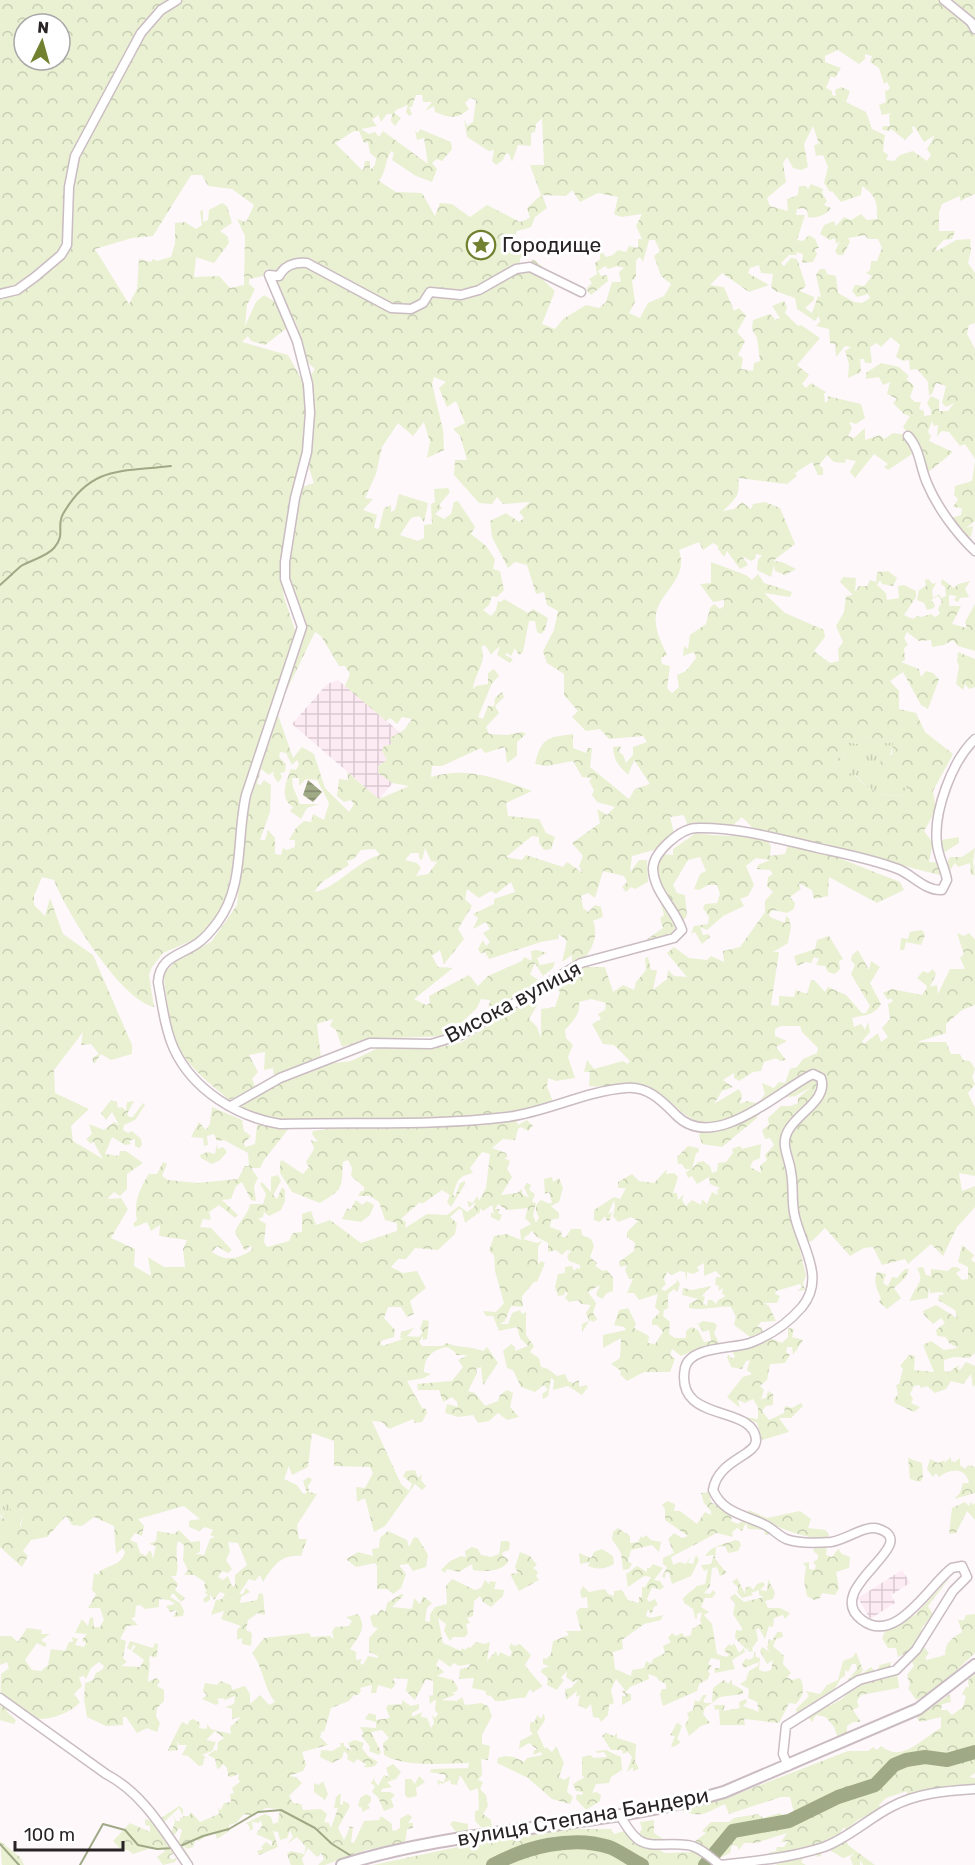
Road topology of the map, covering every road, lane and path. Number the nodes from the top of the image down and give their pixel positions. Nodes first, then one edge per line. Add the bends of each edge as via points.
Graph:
1 (177, 0) edge
2 (944, 0) edge
3 (975, 29) edge
4 (581, 292) dead end
5 (0, 294) edge
6 (908, 436) dead end
7 (975, 551) edge
8 (975, 739) edge
9 (231, 1107) junction
10 (975, 1665) edge
11 (0, 1698) edge
12 (788, 1766) junction
13 (975, 1789) edge
14 (621, 1815) junction
15 (188, 1865) edge
16 (342, 1865) edge
17 (720, 1865) edge

1 - 5 street via 161,10 141,33 75,156 69,187 67,245 61,255 16,290
2 - 3 street
4 - 9 street via 530,267 516,269 480,291 461,295 430,292 423,303 403,309 391,308 307,263 286,267 279,276 269,275 297,341 308,384 307,452 285,562 285,579 302,627 246,795 237,879 227,909 209,934 170,957 159,971 158,982 174,1049 208,1092
6 - 7 street via 915,444 936,503
8 - 9 street, Висока вулиця via 960,757 943,796 936,832 947,880 942,890 927,888 900,870 872,860 767,835 695,828 665,847 654,861 655,881 682,930 674,938 581,963 446,1041 370,1043 280,1078
9 - 12 street via 251,1118 279,1124 471,1121 510,1117 631,1088 660,1098 690,1124 711,1126 734,1122 806,1078 819,1075 823,1086 784,1138 792,1174 795,1218 813,1274 809,1295 803,1306 776,1329 751,1342 701,1353 686,1368 686,1383 697,1404 750,1425 756,1440 755,1446 718,1474 713,1490 724,1507 786,1539 832,1542 870,1528 886,1533 889,1546 882,1559 855,1586 851,1602 858,1616 873,1625 891,1624 909,1614 952,1568 962,1566 967,1576 953,1591 916,1650 896,1670 859,1680 786,1726 783,1754
10 - 12 main road, вулиця Степана Бандери via 918,1709
11 - 15 street via 121,1782 158,1819
12 - 14 main road, вулиця Степана Бандери via 724,1792
13 - 17 street via 917,1797 891,1807 826,1846 776,1860
14 - 16 main road, вулиця Степана Бандери via 369,1856
14 - 17 street via 630,1833 643,1844 690,1845

